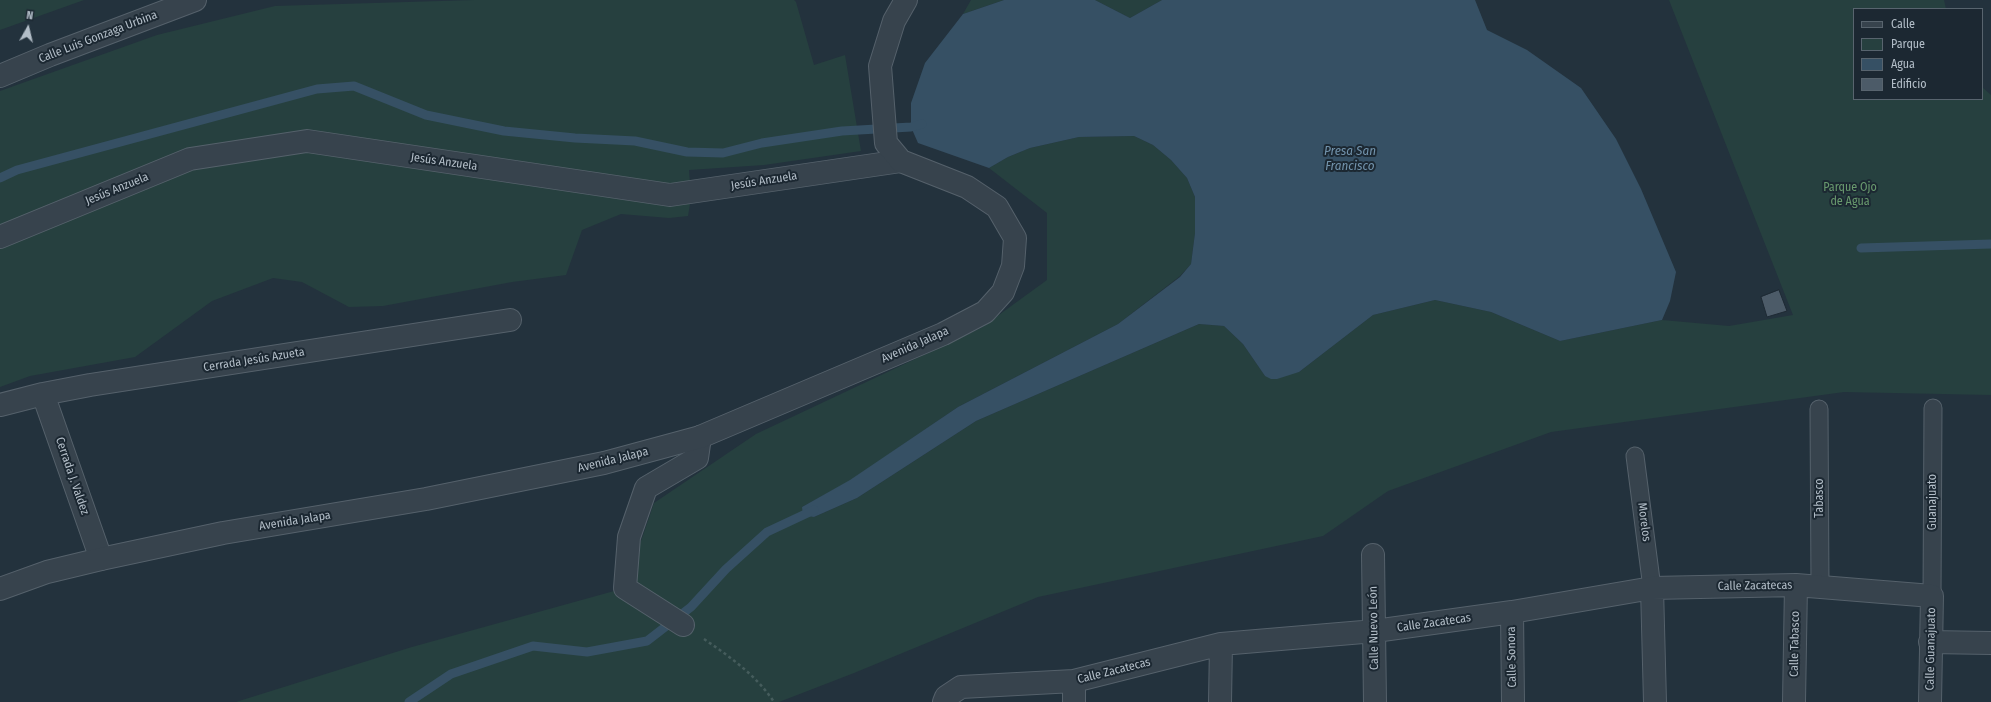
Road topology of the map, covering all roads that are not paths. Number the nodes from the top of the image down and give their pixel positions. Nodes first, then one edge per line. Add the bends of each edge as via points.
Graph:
1 (196, 0) edge
2 (906, 0) edge
3 (0, 76) edge
4 (901, 161) junction
5 (0, 237) edge
6 (510, 320) dead end
7 (43, 394) junction
8 (0, 405) edge
9 (1933, 408) dead end
10 (1819, 409) dead end
11 (700, 437) junction
12 (1635, 456) dead end
13 (1373, 555) dead end
14 (101, 559) junction
15 (1796, 585) junction
16 (1820, 586) junction
17 (1652, 588) junction
18 (0, 589) edge
19 (1932, 596) junction
20 (1512, 612) junction
21 (683, 625) road end
22 (1374, 631) junction
23 (1930, 642) junction
24 (1991, 643) edge
25 (1221, 644) junction
26 (1074, 692) edge
27 (944, 702) edge
28 (1220, 702) edge
29 (1375, 702) edge
30 (1513, 702) edge
31 (1655, 702) edge
32 (1794, 702) edge
33 (1930, 702) edge

1 - 3 street, Calle Luis Gonzaga Urbina
2 - 4 street via 894,21 880,66 886,143
4 - 5 street, Jesús Anzuela via 670,195 307,141 190,158
4 - 11 street, Avenida Jalapa via 968,187 997,207 1015,238 1013,266 1004,292 985,312 943,334
6 - 7 street, Cerrada Jesús Azueta
7 - 8 street, Cerrada Jesús Azueta
7 - 14 street, Cerrada J. Valdez
9 - 19 lane, Guanajuato
10 - 16 lane, Tabasco
11 - 14 street, Avenida Jalapa via 588,466 426,499 223,532
11 - 21 street via 697,458 646,488 629,537 625,588
12 - 17 lane, Morelos
13 - 22 street, Calle Nuevo León
14 - 18 street, Avenida Jalapa via 47,572
15 - 16 street, Calle Zacatecas
15 - 17 street, Calle Zacatecas
15 - 32 street, Calle Tabasco
16 - 19 street, Calle Zacatecas
17 - 20 street, Calle Zacatecas
17 - 31 street
19 - 23 street, Calle Guanajuato
20 - 22 street, Calle Zacatecas
20 - 30 street, Calle Sonora
22 - 25 street, Calle Zacatecas
22 - 29 street, Calle Nuevo León
23 - 24 street
23 - 33 street, Calle Guanajuato
25 - 26 street, Calle Zacatecas
25 - 28 street
26 - 27 street, Calle Zacatecas via 961,687 946,697

